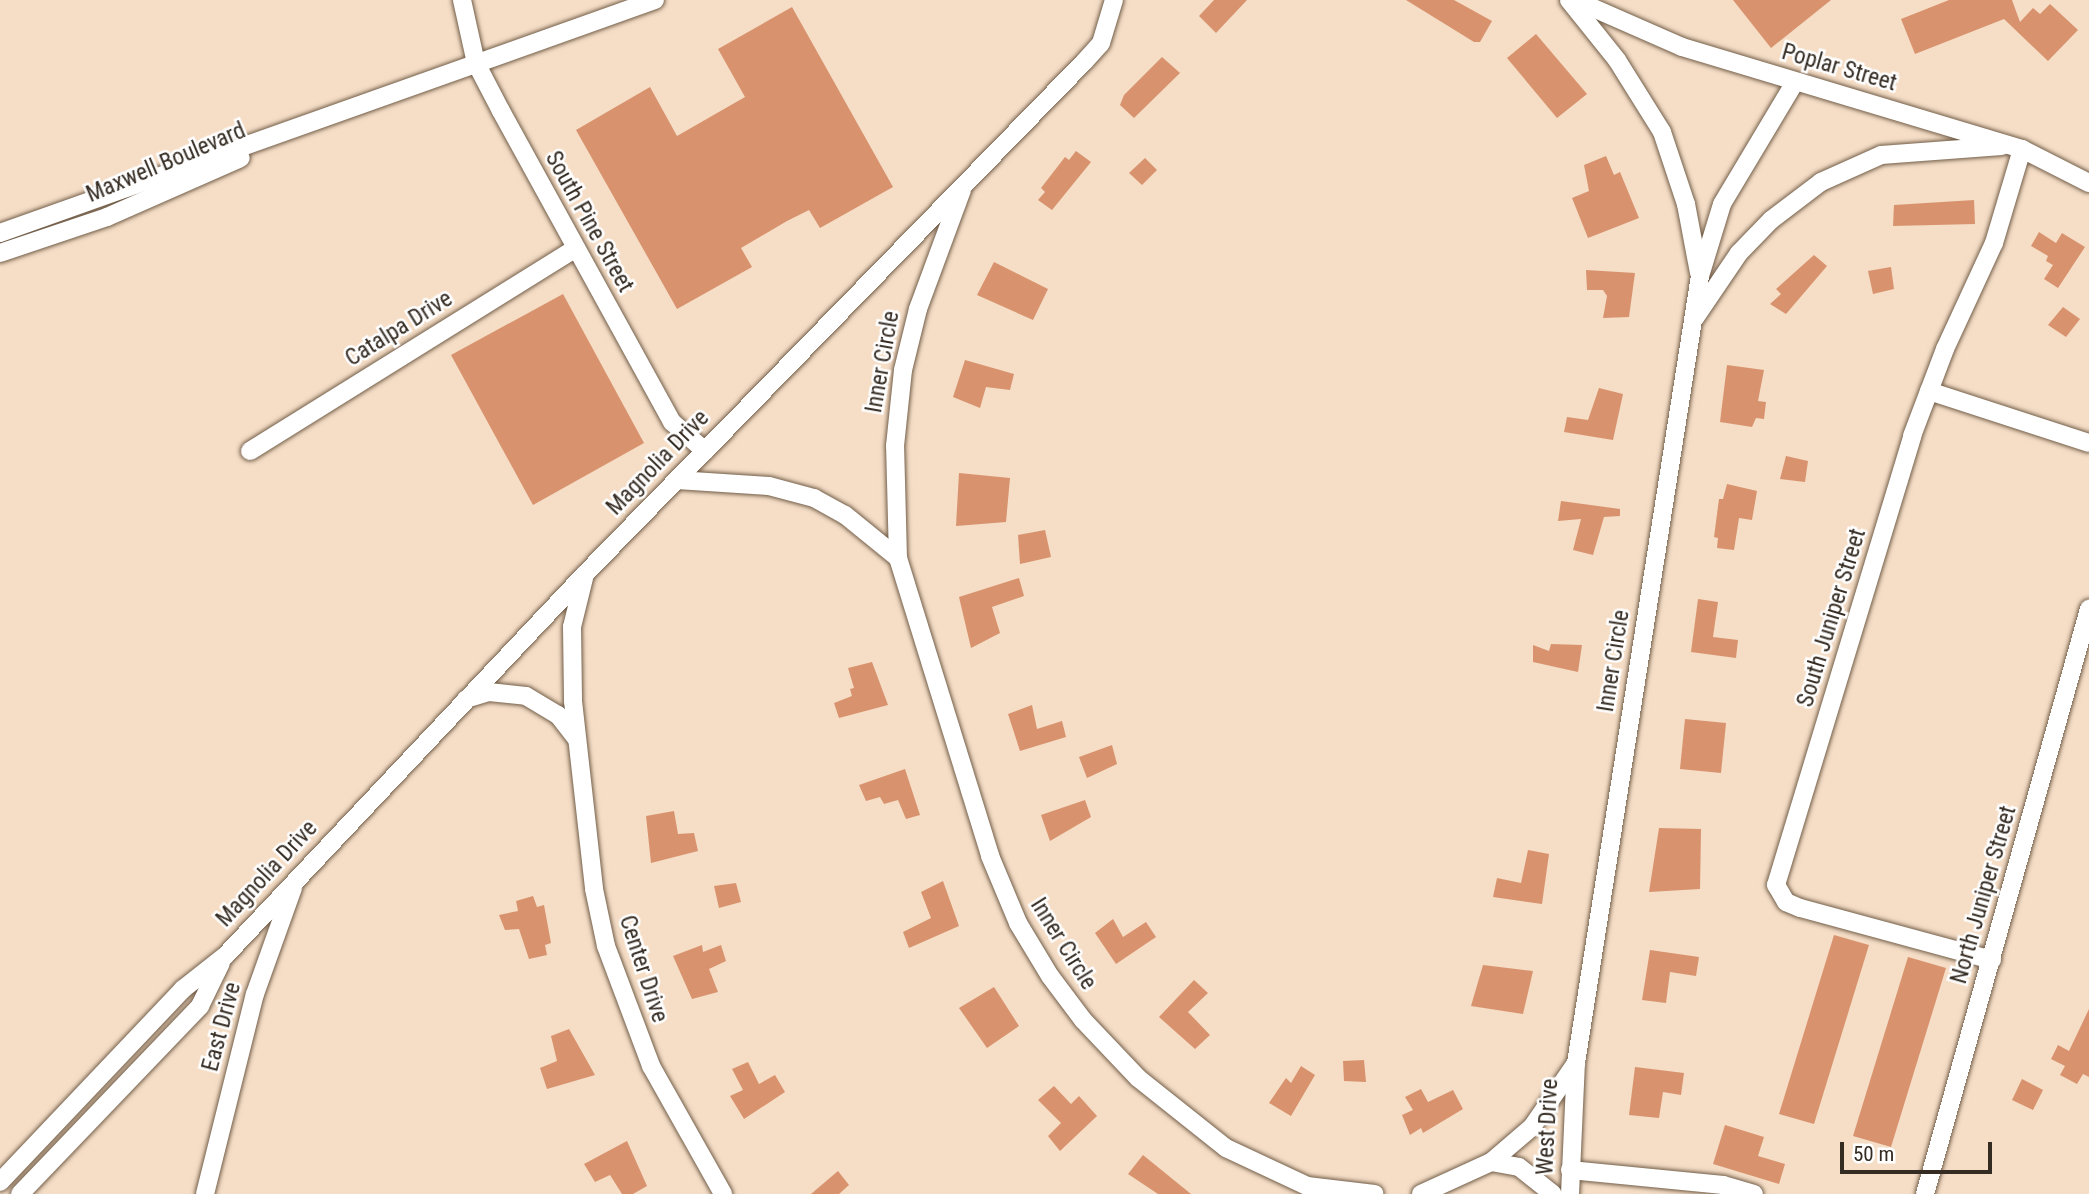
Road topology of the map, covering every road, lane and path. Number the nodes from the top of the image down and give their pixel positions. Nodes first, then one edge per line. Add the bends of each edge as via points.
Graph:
1 (462, 0) edge
2 (655, 0) edge
3 (1114, 0) edge
4 (1569, 0) edge
5 (1575, 0) edge
6 (476, 63) junction
7 (1795, 82) junction
8 (349, 109) junction
9 (2016, 147) junction
10 (964, 183) junction
11 (2089, 183) edge
12 (0, 233) edge
13 (575, 249) junction
14 (0, 253) edge
15 (1700, 276) junction
16 (1691, 324) junction
17 (1929, 391) junction
18 (2089, 443) edge
19 (705, 451) junction
20 (250, 452) dead end
21 (677, 480) junction
22 (898, 558) junction
23 (585, 574) junction
24 (2089, 608) edge
25 (466, 699) junction
26 (578, 740) junction
27 (299, 876) junction
28 (225, 956) junction
29 (1992, 961) junction
30 (1576, 1063) junction
31 (1491, 1162) junction
32 (1570, 1170) junction
33 (0, 1182) edge
34 (1309, 1190) edge
35 (20, 1194) edge
36 (205, 1194) edge
37 (723, 1194) edge
38 (1375, 1194) edge
39 (1421, 1194) edge
40 (1553, 1194) edge
41 (1570, 1194) edge
42 (1754, 1194) edge
43 (1925, 1194) edge

1 - 6 street, South Pine Street
2 - 6 street, Maxwell Boulevard
3 - 10 street, Magnolia Drive via 1101,43
4 - 15 street via 1617,60 1662,132 1686,204
5 - 7 street, Poplar Street via 1682,47
6 - 8 street, Maxwell Boulevard
6 - 13 street, South Pine Street
7 - 9 street, Poplar Street
7 - 15 street, Inner Circle via 1722,204
8 - 12 street, Maxwell Boulevard
8 - 14 street, Maxwell Boulevard via 107,217
9 - 11 street, Poplar Street
9 - 16 street via 1881,155 1821,182 1771,220 1739,253
9 - 17 street, South Juniper Street via 1994,243
10 - 19 street, Magnolia Drive
10 - 22 street, Inner Circle via 918,309 903,370 895,446
13 - 19 street, South Pine Street via 672,422
13 - 20 street, Catalpa Drive
15 - 16 street, Inner Circle
16 - 30 street, Inner Circle
17 - 18 street
17 - 29 street, South Juniper Street via 1776,886 1786,902 1800,908
19 - 21 street, Magnolia Drive
21 - 22 street via 769,486 814,498 845,515
21 - 23 street, Magnolia Drive
22 - 34 street, Inner Circle via 990,856 1018,923 1050,976 1105,1045 1171,1107 1226,1148
23 - 25 street, Magnolia Drive
23 - 26 street, Center Drive via 572,627
24 - 29 street, North Juniper Street
25 - 26 street via 489,692 526,696 558,715
25 - 27 street, Magnolia Drive
26 - 37 street, Center Drive via 594,889 606,946 651,1066
27 - 28 street, Magnolia Drive
27 - 36 street, East Drive via 255,994
28 - 33 street, Magnolia Drive via 183,989
28 - 35 street, Magnolia Drive via 200,1006
29 - 43 street, North Juniper Street
30 - 31 street, Inner Circle via 1532,1127
30 - 32 street, West Drive
31 - 39 street, Inner Circle
31 - 40 street via 1519,1167
32 - 41 street, West Drive
32 - 42 street via 1723,1185
34 - 38 street, Inner Circle

